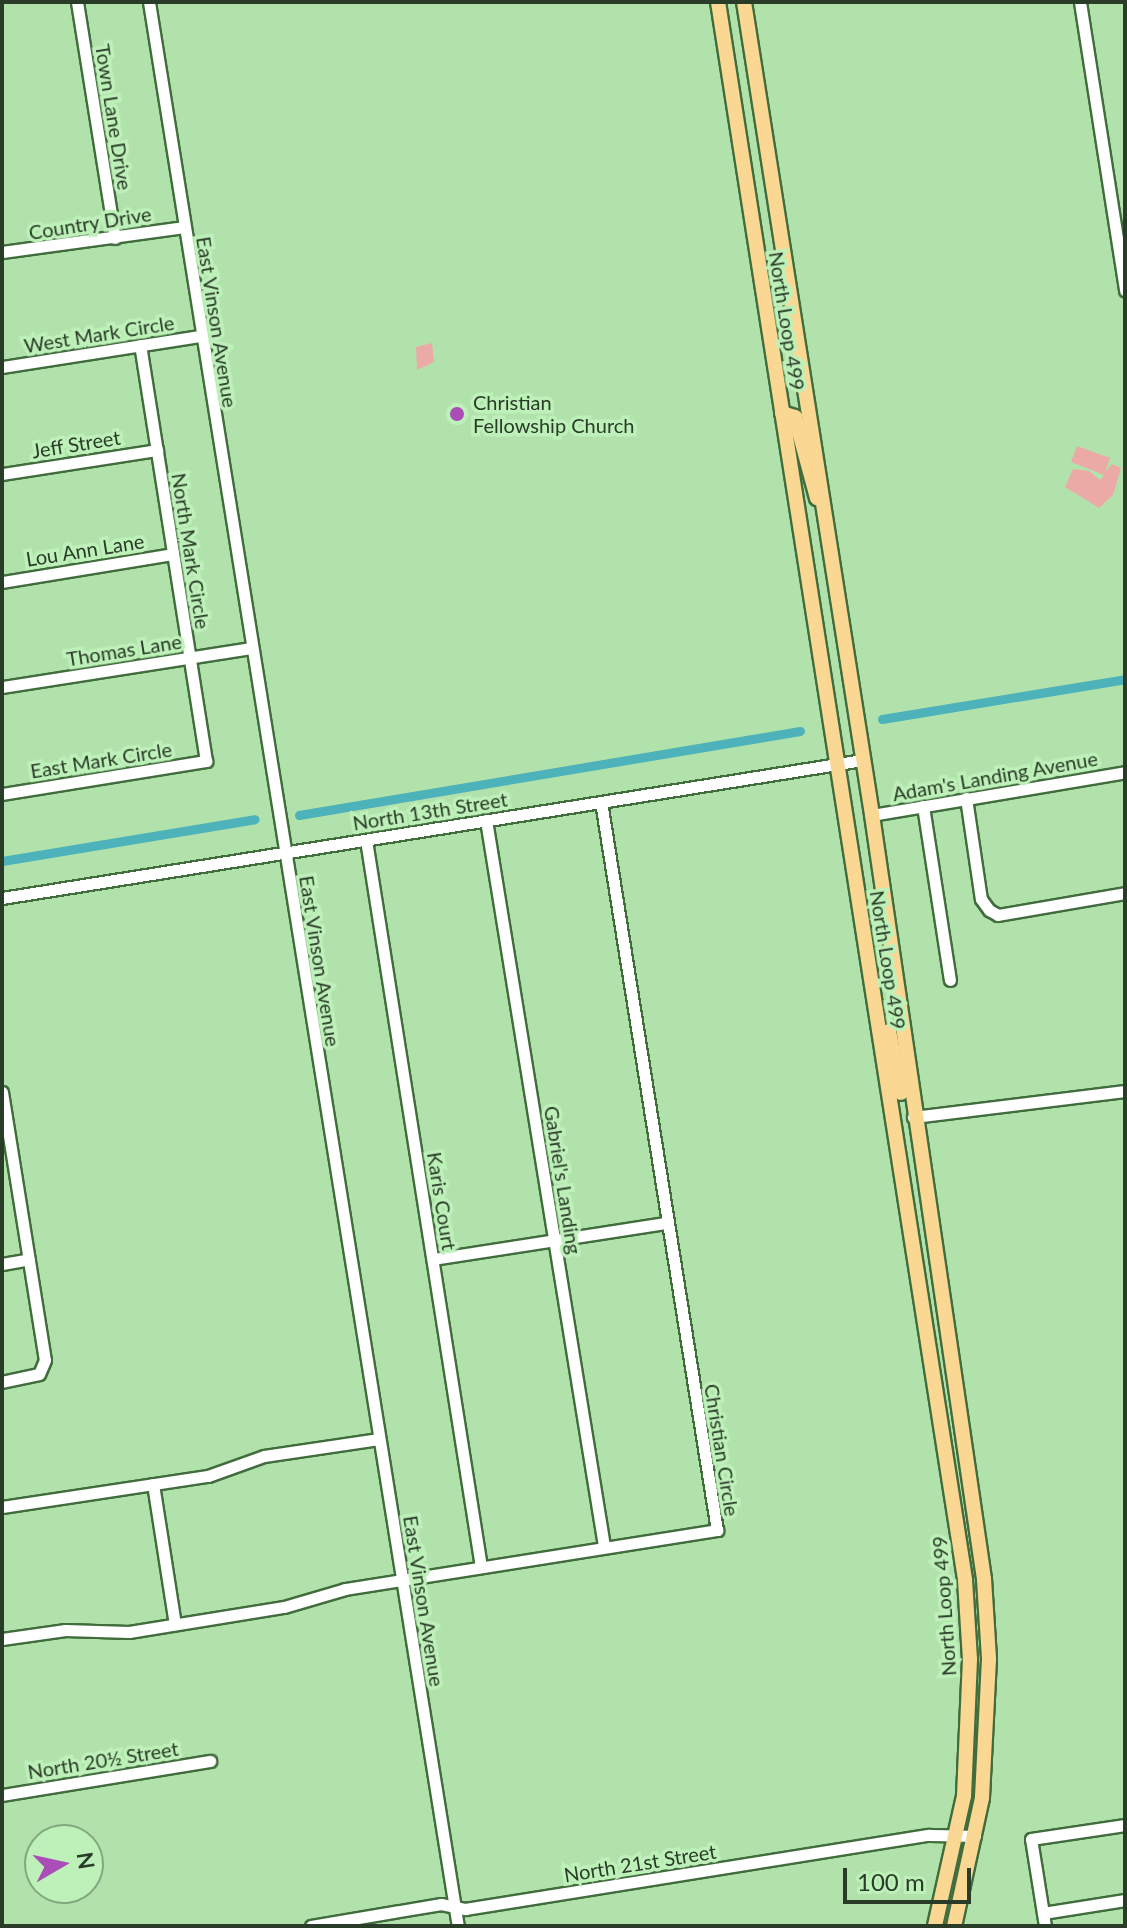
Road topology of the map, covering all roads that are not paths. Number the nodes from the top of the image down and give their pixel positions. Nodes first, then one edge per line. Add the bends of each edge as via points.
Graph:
1 (77, 2) edge
2 (149, 2) edge
3 (718, 2) edge
4 (744, 2) edge
5 (1080, 2) edge
6 (184, 227) junction
7 (115, 238) junction
8 (2, 252) edge
9 (1125, 291) edge
10 (201, 336) junction
11 (140, 345) junction
12 (2, 367) edge
13 (782, 413) junction
14 (157, 450) junction
15 (2, 474) edge
16 (825, 512) junction
17 (173, 554) junction
18 (2, 582) edge
19 (252, 648) junction
20 (190, 658) junction
21 (2, 687) edge
22 (863, 760) junction
23 (206, 761) joint
24 (836, 765) junction
25 (1125, 772) edge
26 (2, 794) edge
27 (966, 798) junction
28 (601, 802) junction
29 (923, 806) junction
30 (872, 815) junction
31 (486, 820) junction
32 (366, 840) junction
33 (284, 853) junction
34 (1125, 893) edge
35 (2, 898) edge
36 (950, 980) dead end
37 (871, 982) junction
38 (1125, 1091) edge
39 (2, 1092) edge
40 (913, 1117) junction
41 (6, 1143) edge
42 (666, 1223) junction
43 (555, 1240) junction
44 (29, 1259) junction
45 (433, 1259) junction
46 (2, 1264) edge
47 (2, 1382) edge
48 (379, 1439) junction
49 (153, 1484) junction
50 (2, 1507) edge
51 (604, 1546) junction
52 (481, 1567) junction
53 (402, 1580) junction
54 (175, 1624) junction
55 (2, 1639) edge
56 (210, 1761) dead end
57 (2, 1795) edge
58 (1125, 1825) edge
59 (957, 1833) junction
60 (975, 1836) junction
61 (1125, 1900) edge
62 (454, 1905) junction
63 (1043, 1913) junction
64 (311, 1926) edge
65 (458, 1926) edge
66 (935, 1926) edge
67 (954, 1926) edge
68 (1045, 1926) edge

1 - 7 street, Town Lane Drive
2 - 6 street, East Vinson Avenue
3 - 13 main road, North Loop 499
4 - 16 main road, North Loop 499
5 - 9 street
6 - 7 street, Country Drive
6 - 10 street, East Vinson Avenue
7 - 8 street, Country Drive
10 - 11 street, West Mark Circle
10 - 19 street, East Vinson Avenue
11 - 12 street, West Mark Circle
11 - 14 street, North Mark Circle
13 - 16 main road via 795,417 807,472
13 - 24 main road, North Loop 499
14 - 15 street, Jeff Street
14 - 17 street, North Mark Circle
16 - 22 main road, North Loop 499
17 - 18 street, Lou Ann Lane
17 - 20 street, North Mark Circle
19 - 20 street, Thomas Lane
19 - 33 street, East Vinson Avenue
20 - 21 street, Thomas Lane
20 - 23 street, North Mark Circle
22 - 24 street, North 13th Street
22 - 30 main road, North Loop 499
23 - 26 street, East Mark Circle
24 - 28 street, North 13th Street
24 - 37 main road, North Loop 499
25 - 27 street, Adam's Landing Avenue
27 - 29 street, Adam's Landing Avenue
27 - 34 street via 981,899 989,910 998,915
28 - 31 street, North 13th Street
28 - 42 street, Christian Circle
29 - 30 street, Adam's Landing Avenue
29 - 36 street
30 - 40 main road, North Loop 499
31 - 32 street, North 13th Street
31 - 43 street, Gabriel's Landing
32 - 33 street, North 13th Street
32 - 45 street, Karis Court
33 - 35 street, North 13th Street
33 - 48 street, East Vinson Avenue
37 - 40 main road via 888,1027 904,1114
37 - 59 main road, North Loop 499 via 965,1580 969,1733
38 - 40 street
39 - 41 street
40 - 60 main road, North Loop 499 via 984,1579 987,1734
41 - 44 street
42 - 43 street
42 - 51 street, Christian Circle via 717,1530
43 - 45 street
43 - 51 street, Gabriel's Landing
44 - 46 street
44 - 47 street via 45,1366 34,1376
45 - 52 street, Karis Court
48 - 49 street via 264,1456 222,1473
48 - 53 street, East Vinson Avenue
49 - 50 street
49 - 54 street
51 - 52 street, Christian Circle
52 - 53 street, Christian Circle
53 - 54 street, Christian Circle
53 - 62 street, East Vinson Avenue
54 - 55 street, Christian Circle
56 - 57 street, North 20½ Street
58 - 63 street via 1031,1839
59 - 60 street, North 21st Street
59 - 62 street, North 21st Street via 465,1909
59 - 66 main road, North Loop 499
60 - 67 main road, North Loop 499
61 - 63 street
62 - 64 street, North 21st Street
62 - 65 street, East Vinson Avenue
63 - 68 street

